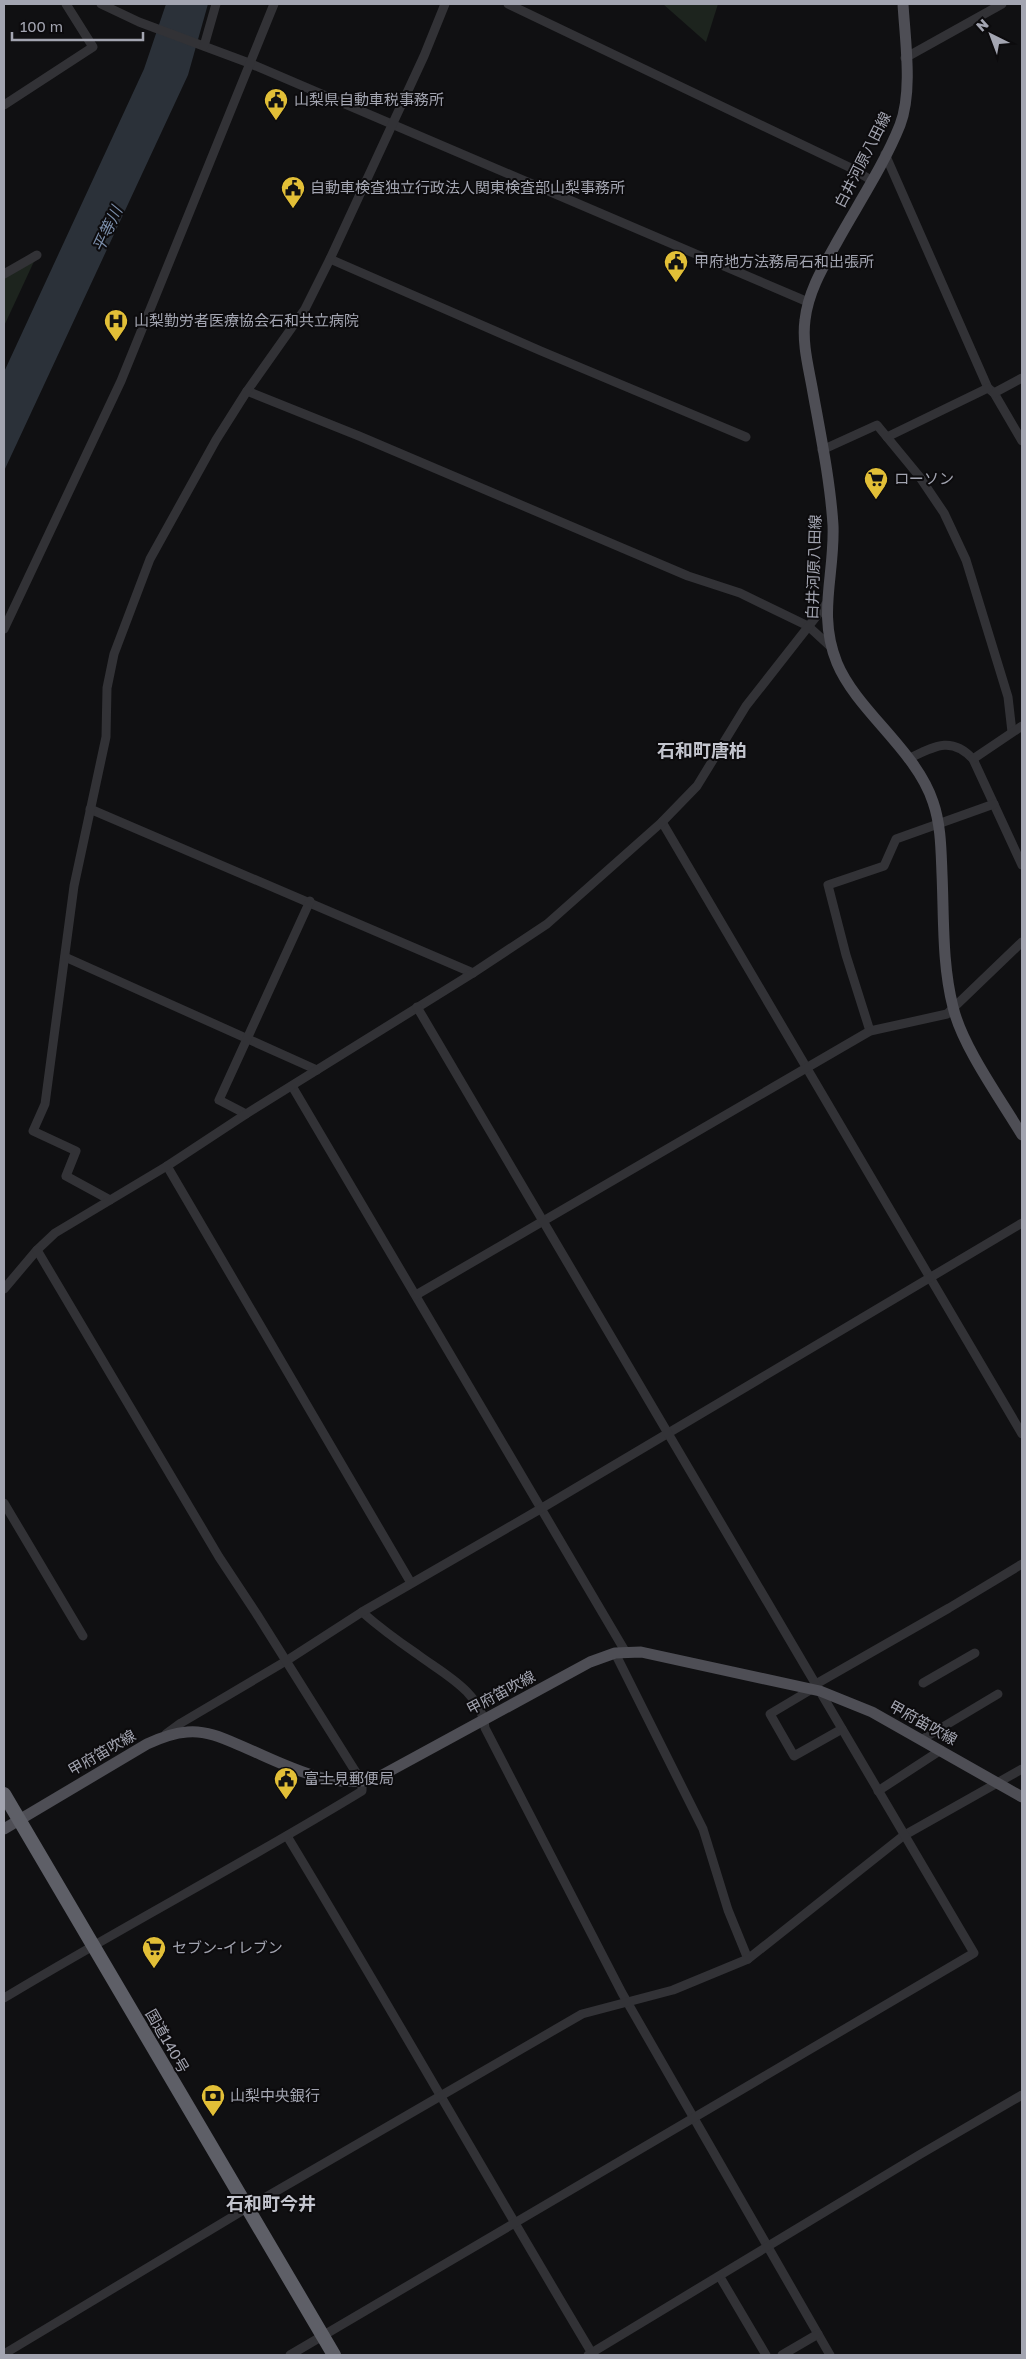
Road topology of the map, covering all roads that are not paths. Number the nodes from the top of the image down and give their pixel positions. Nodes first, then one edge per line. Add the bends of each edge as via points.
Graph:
1 (66, 4) edge
2 (101, 4) edge
3 (216, 4) edge
4 (274, 4) edge
5 (445, 4) edge
6 (508, 4) edge
7 (903, 4) edge
8 (1002, 4) edge
9 (202, 45) junction
10 (905, 58) junction
11 (249, 64) junction
12 (5, 101) edge
13 (394, 124) junction
14 (885, 154) junction
15 (871, 180) junction
16 (37, 256) dead end
17 (330, 259) junction
18 (4, 274) edge
19 (808, 302) junction
20 (1022, 378) edge
21 (991, 390) junction
22 (247, 391) junction
23 (746, 436) dead end
24 (887, 437) junction
25 (1022, 441) edge
26 (822, 450) junction
27 (826, 604) junction
28 (808, 626) junction
29 (4, 629) edge
30 (832, 648) junction
31 (1022, 726) edge
32 (1012, 732) junction
33 (908, 759) junction
34 (973, 759) junction
35 (994, 804) junction
36 (90, 809) junction
37 (662, 822) junction
38 (938, 824) junction
39 (1022, 865) edge
40 (310, 902) junction
41 (1022, 942) edge
42 (65, 957) junction
43 (473, 972) junction
44 (417, 1007) junction
45 (953, 1008) junction
46 (870, 1031) junction
47 (249, 1038) junction
48 (805, 1068) junction
49 (317, 1070) junction
50 (292, 1086) junction
51 (246, 1114) junction
52 (1022, 1135) edge
53 (167, 1166) junction
54 (110, 1200) junction
55 (544, 1221) junction
56 (1022, 1223) edge
57 (36, 1250) junction
58 (930, 1277) junction
59 (4, 1289) edge
60 (416, 1295) junction
61 (667, 1433) junction
62 (1022, 1434) edge
63 (4, 1503) edge
64 (542, 1508) junction
65 (1022, 1564) edge
66 (411, 1583) junction
67 (362, 1612) junction
68 (83, 1636) dead end
69 (620, 1652) junction
70 (975, 1653) dead end
71 (286, 1661) junction
72 (922, 1683) dead end
73 (816, 1688) junction
74 (998, 1694) dead end
75 (484, 1719) junction
76 (842, 1729) junction
77 (166, 1735) junction
78 (921, 1740) junction
79 (941, 1750) junction
80 (1022, 1769) edge
81 (362, 1782) junction
82 (1001, 1783) junction
83 (878, 1791) junction
84 (4, 1794) edge
85 (1022, 1797) edge
86 (19, 1820) junction
87 (4, 1829) edge
88 (287, 1836) junction
89 (904, 1836) junction
90 (92, 1944) junction
91 (748, 1959) junction
92 (4, 1998) edge
93 (629, 2002) junction
94 (1022, 2095) edge
95 (440, 2096) junction
96 (695, 2117) junction
97 (247, 2208) junction
98 (516, 2223) junction
99 (768, 2247) junction
100 (720, 2277) junction
101 (818, 2334) junction
102 (323, 2336) junction
103 (4, 2354) edge
104 (591, 2354) edge
105 (290, 2355) edge
106 (334, 2355) edge
107 (766, 2355) edge
108 (782, 2355) edge
109 (830, 2355) edge

1 - 12 street via 93,47
2 - 9 street
3 - 9 street
4 - 11 street
5 - 13 street
6 - 15 street
7 - 10 main road, 白井河原八田線
8 - 10 street
9 - 11 street
10 - 14 main road, 白井河原八田線 via 903,114
11 - 13 street
11 - 29 street via 121,381
13 - 17 street
13 - 19 street
14 - 15 main road, 白井河原八田線
14 - 21 street
15 - 19 main road, 白井河原八田線 via 822,268
16 - 18 street
17 - 22 street via 305,309
17 - 23 street
19 - 26 main road, 白井河原八田線 via 805,343
20 - 21 street
21 - 24 street
21 - 25 street
22 - 28 street via 688,576 740,593
22 - 36 street via 150,559 120,638 109,673 106,737
24 - 26 street via 877,425
24 - 32 street via 944,512 966,560 1008,697
26 - 27 main road, 白井河原八田線 via 833,529
27 - 28 street
27 - 30 main road, 白井河原八田線
28 - 30 street
28 - 37 street via 746,706 697,786
30 - 33 main road, 白井河原八田線 via 850,686
31 - 32 street
32 - 34 street
33 - 34 street via 940,745 953,744 964,749
33 - 38 main road, 白井河原八田線 via 930,794
34 - 35 street
35 - 38 street
35 - 39 street
36 - 40 street
36 - 42 street via 74,886
37 - 43 street via 547,924
37 - 48 street
38 - 45 main road, 白井河原八田線 via 945,954
38 - 46 street via 896,839 884,866 828,885
40 - 43 street
40 - 47 street
41 - 45 street
42 - 47 street
42 - 54 street via 45,1104 33,1131 76,1151 66,1176
43 - 44 street
44 - 49 street
44 - 55 street
45 - 46 street via 947,1014
45 - 52 main road, 白井河原八田線 via 963,1035
46 - 48 street
47 - 49 street
47 - 51 street via 219,1100
48 - 55 street
48 - 58 street
49 - 50 street
50 - 51 street
50 - 60 street
51 - 53 street
53 - 54 street
53 - 66 street
54 - 57 street via 55,1233
55 - 60 street
55 - 61 street
56 - 58 street
57 - 59 street
57 - 71 street via 219,1557
58 - 61 street
58 - 62 street
60 - 64 street
61 - 64 street
61 - 73 street
63 - 68 street
64 - 66 street
64 - 69 street
65 - 73 street
66 - 67 street
67 - 71 street
67 - 75 street via 447,1674 479,1707
69 - 73 main road, 甲府笛吹線 via 666,1657
69 - 75 main road, 甲府笛吹線 via 590,1662
69 - 91 street via 703,1829 728,1910
70 - 72 street
71 - 77 street
71 - 81 street
73 - 76 street
73 - 76 street via 770,1714 794,1756
73 - 78 main road, 甲府笛吹線 via 872,1712
74 - 78 street
75 - 81 main road, 甲府笛吹線 via 375,1779
75 - 93 street via 485,1728
76 - 83 street
77 - 81 main road, 甲府笛吹線 via 208,1733 313,1775 335,1781
77 - 86 main road, 甲府笛吹線
78 - 79 main road, 甲府笛吹線
79 - 82 main road, 甲府笛吹線
79 - 83 street
80 - 82 street
81 - 88 street via 362,1791
82 - 85 main road, 甲府笛吹線
82 - 89 street
83 - 89 street
84 - 86 highway, 国道140号
86 - 87 main road, 甲府笛吹線
86 - 90 highway, 国道140号
88 - 90 street
88 - 95 street
89 - 91 street
89 - 96 street via 974,1953
90 - 92 street
90 - 97 highway, 国道140号
91 - 93 street via 673,1990
93 - 95 street via 582,2014
93 - 96 street
94 - 99 street
95 - 97 street
95 - 98 street
96 - 98 street
96 - 99 street
97 - 102 highway, 国道140号
97 - 103 street
98 - 102 street
98 - 104 street
99 - 100 street
99 - 101 street
100 - 104 street
100 - 107 street
101 - 108 street
101 - 109 street
102 - 105 street
102 - 106 highway, 国道140号

